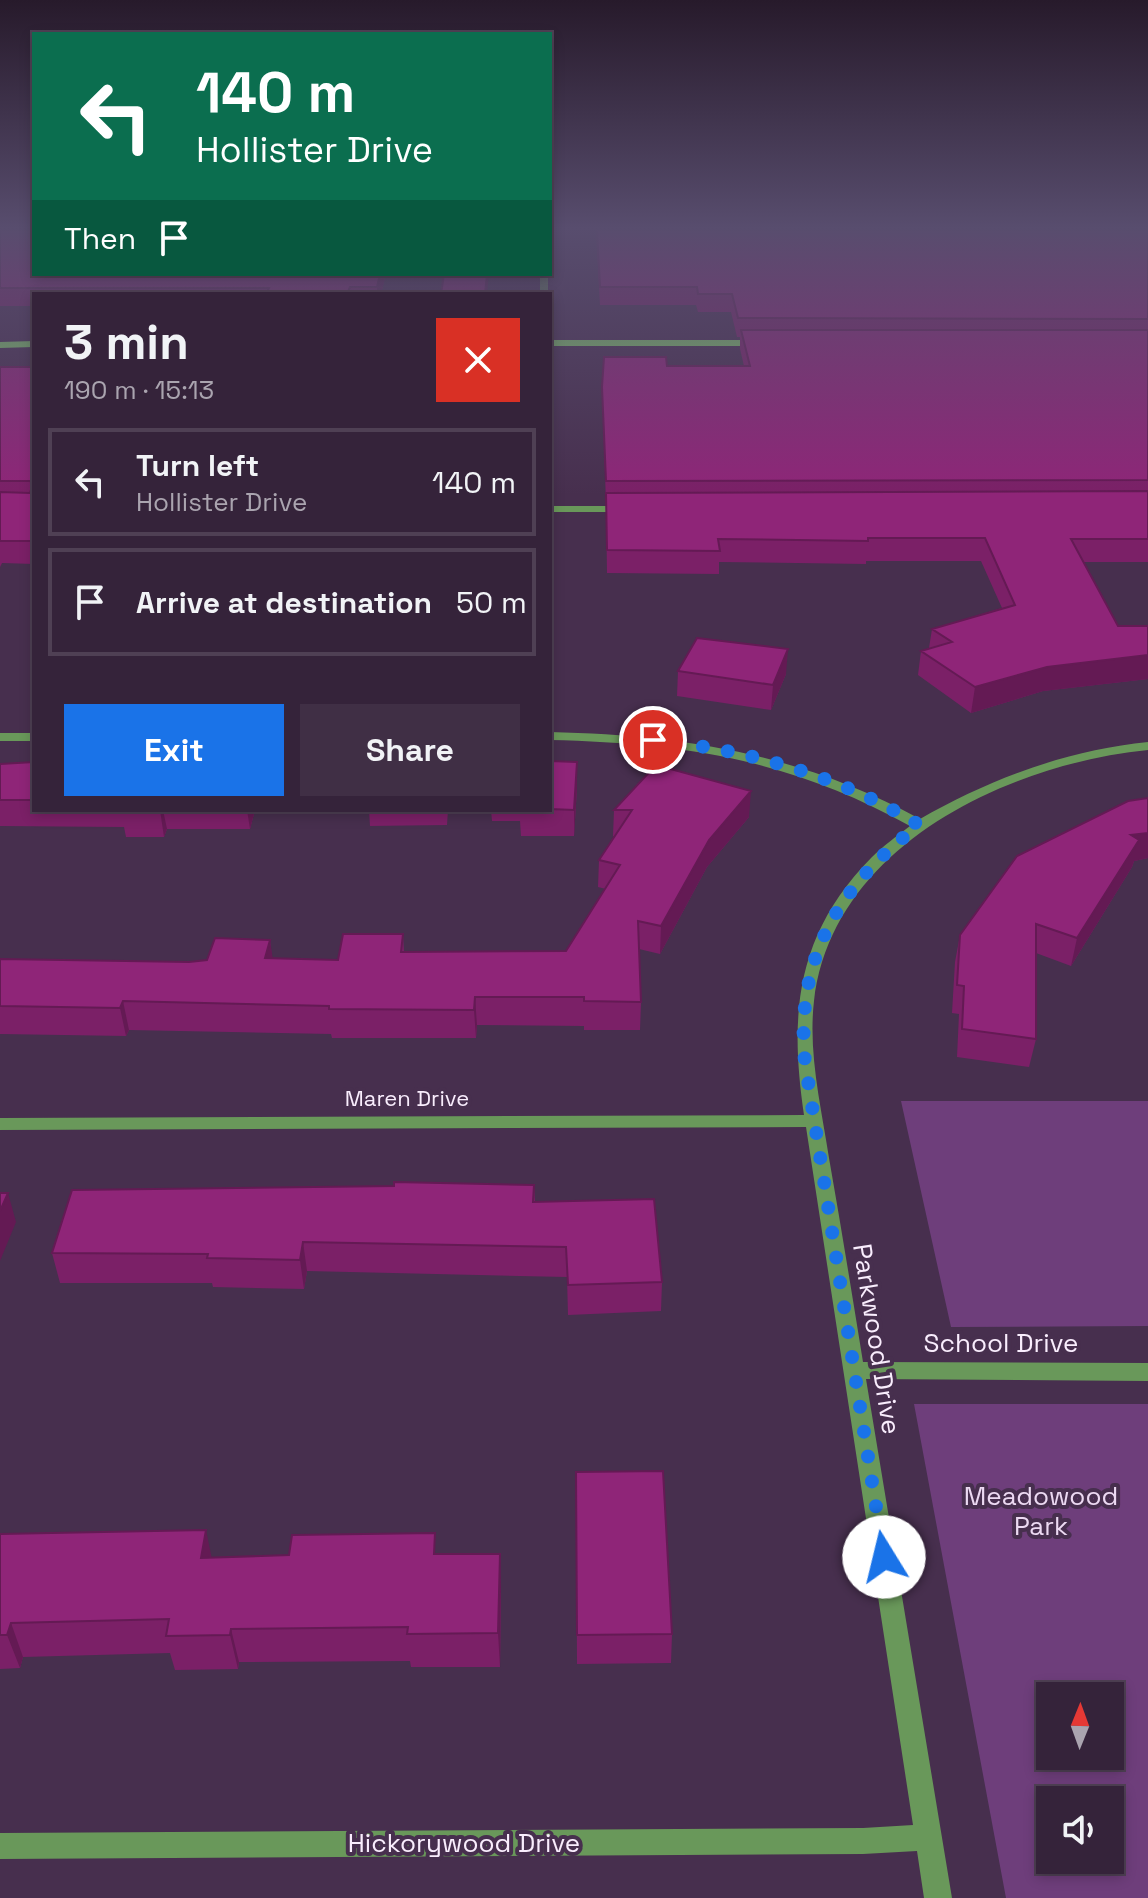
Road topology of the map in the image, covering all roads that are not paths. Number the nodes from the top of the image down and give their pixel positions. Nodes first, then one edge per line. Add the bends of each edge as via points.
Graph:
1 (552, 343) edge
2 (770, 343) edge
3 (32, 344) edge
4 (0, 345) edge
5 (552, 509) edge
6 (642, 509) edge
7 (552, 736) edge
8 (0, 737) edge
9 (32, 737) edge
10 (1148, 746) edge
11 (919, 825) junction
12 (814, 1121) junction
13 (0, 1124) edge
14 (854, 1370) junction
15 (1148, 1372) edge
16 (929, 1837) junction
17 (0, 1846) edge
18 (938, 1898) edge

1 - 2 street
3 - 4 street
5 - 6 street
7 - 11 street via 648,739 750,756 861,794
8 - 9 street
10 - 11 street, Parkwood Drive via 1060,762 1004,780
11 - 12 street, Parkwood Drive via 887,848 852,886 816,953 803,1048
12 - 13 street, Maren Drive
12 - 14 street, Parkwood Drive
14 - 15 street, School Drive
14 - 16 street, Parkwood Drive
16 - 17 street, Hickorywood Drive
16 - 18 street, Parkwood Drive

